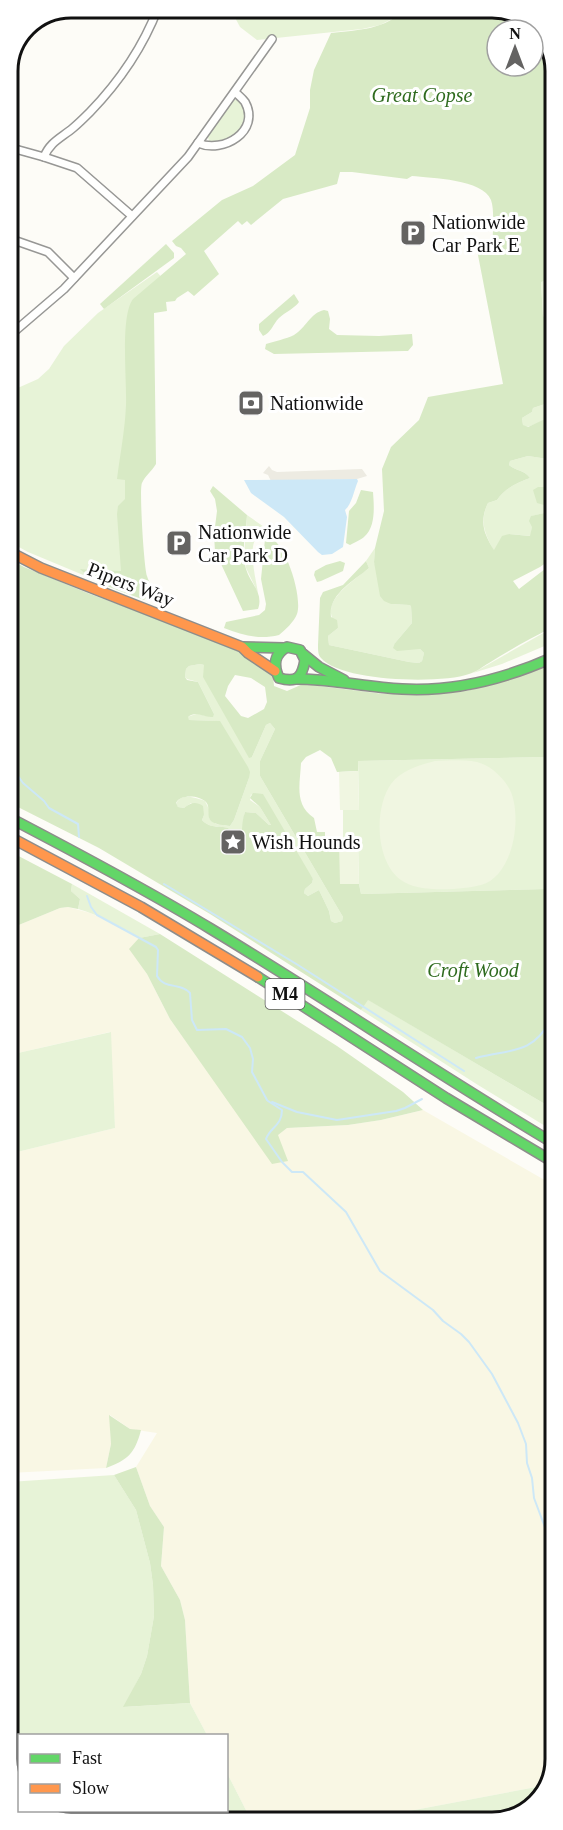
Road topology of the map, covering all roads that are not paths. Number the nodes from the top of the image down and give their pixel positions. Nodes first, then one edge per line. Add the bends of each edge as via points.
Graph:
1 (153, 18) edge
2 (272, 39) dead end
3 (235, 92) junction
4 (198, 143) junction
5 (18, 150) edge
6 (44, 157) junction
7 (132, 216) junction
8 (18, 242) edge
9 (74, 278) junction
10 (18, 328) edge
11 (18, 556) edge
12 (242, 647) junction
13 (284, 648) junction
14 (303, 654) junction
15 (545, 661) edge
16 (275, 671) junction
17 (296, 679) junction
18 (346, 682) junction
19 (18, 822) edge
20 (18, 841) edge
21 (545, 1138) edge
22 (545, 1157) edge

1 - 6 street via 133,58 112,87 74,128 54,141
2 - 3 street
3 - 4 street
3 - 4 street via 247,109 242,133 223,146
4 - 7 street
5 - 6 street
6 - 7 street via 77,168
7 - 9 street
8 - 9 street via 48,252
9 - 10 street
11 - 12 main road, Pipers Way
12 - 13 main road, Pipers Way
12 - 16 main road, Pipers Way
13 - 14 main road via 293,647
13 - 16 main road via 276,657
14 - 17 main road via 304,666
14 - 18 main road
15 - 18 main road via 501,678 456,687 401,689
16 - 17 main road via 279,678
17 - 18 main road
19 - 21 main road, M4 via 205,926
20 - 22 main road, M4 via 211,949

